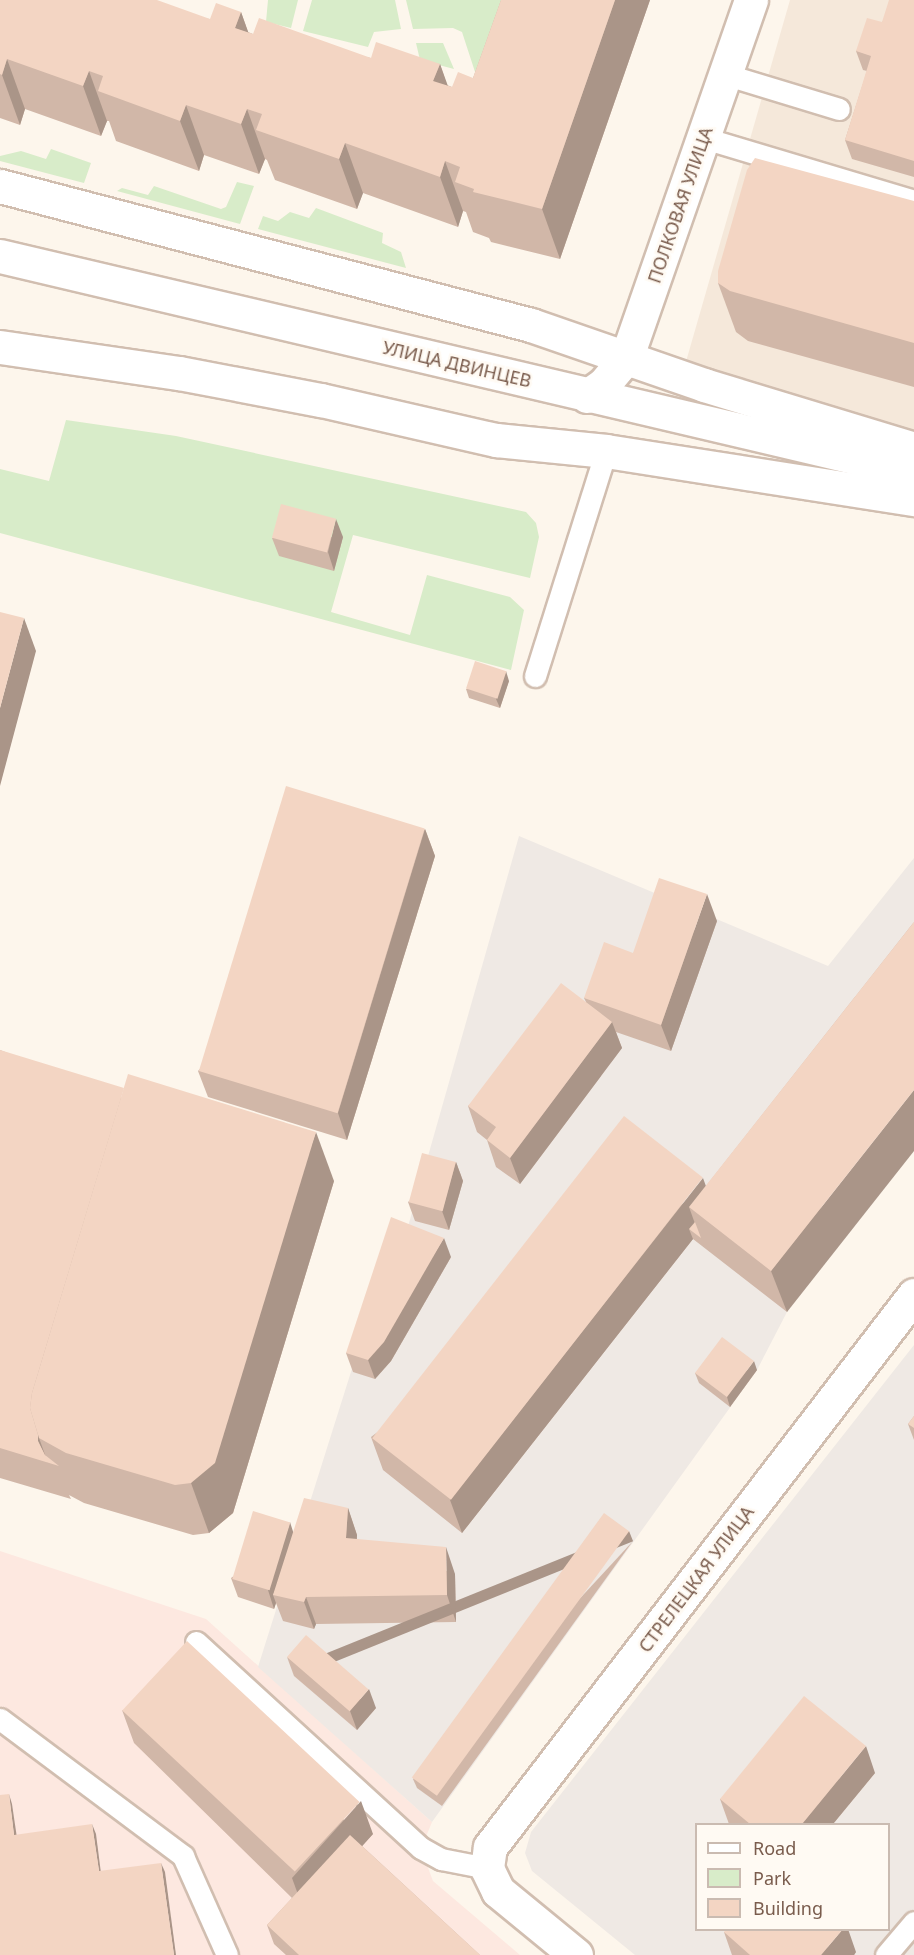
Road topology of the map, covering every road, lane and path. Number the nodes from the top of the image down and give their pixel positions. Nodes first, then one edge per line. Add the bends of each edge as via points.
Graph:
1 (752, 0) edge
2 (724, 74) junction
3 (839, 109) dead end
4 (704, 138) junction
5 (0, 186) edge
6 (914, 201) edge
7 (0, 256) edge
8 (0, 347) edge
9 (627, 356) junction
10 (587, 396) junction
11 (914, 449) edge
12 (606, 451) junction
13 (914, 471) edge
14 (914, 499) edge
15 (535, 676) dead end
16 (914, 1295) edge
17 (196, 1642) dead end
18 (0, 1719) edge
19 (487, 1868) junction
20 (911, 1932) edge
21 (227, 1955) edge
22 (576, 1955) edge
23 (886, 1955) edge

1 - 2 street, ПОЛКОВАЯ УЛИЦА
2 - 3 lane
2 - 4 street, ПОЛКОВАЯ УЛИЦА
4 - 6 lane
4 - 9 street, ПОЛКОВАЯ УЛИЦА
5 - 9 street via 531,325
7 - 10 street, УЛИЦА ДВИНЦЕВ
8 - 12 street via 299,396 496,440
9 - 10 street, ПОЛКОВАЯ УЛИЦА via 603,385
9 - 11 street via 704,385
10 - 13 street, УЛИЦА ДВИНЦЕВ
12 - 14 street
12 - 15 lane
16 - 19 street, СТРЕЛЕЦКАЯ УЛИЦА via 490,1847
17 - 19 lane via 422,1848 441,1859
18 - 21 lane via 183,1856
19 - 22 street via 498,1891
20 - 23 lane

